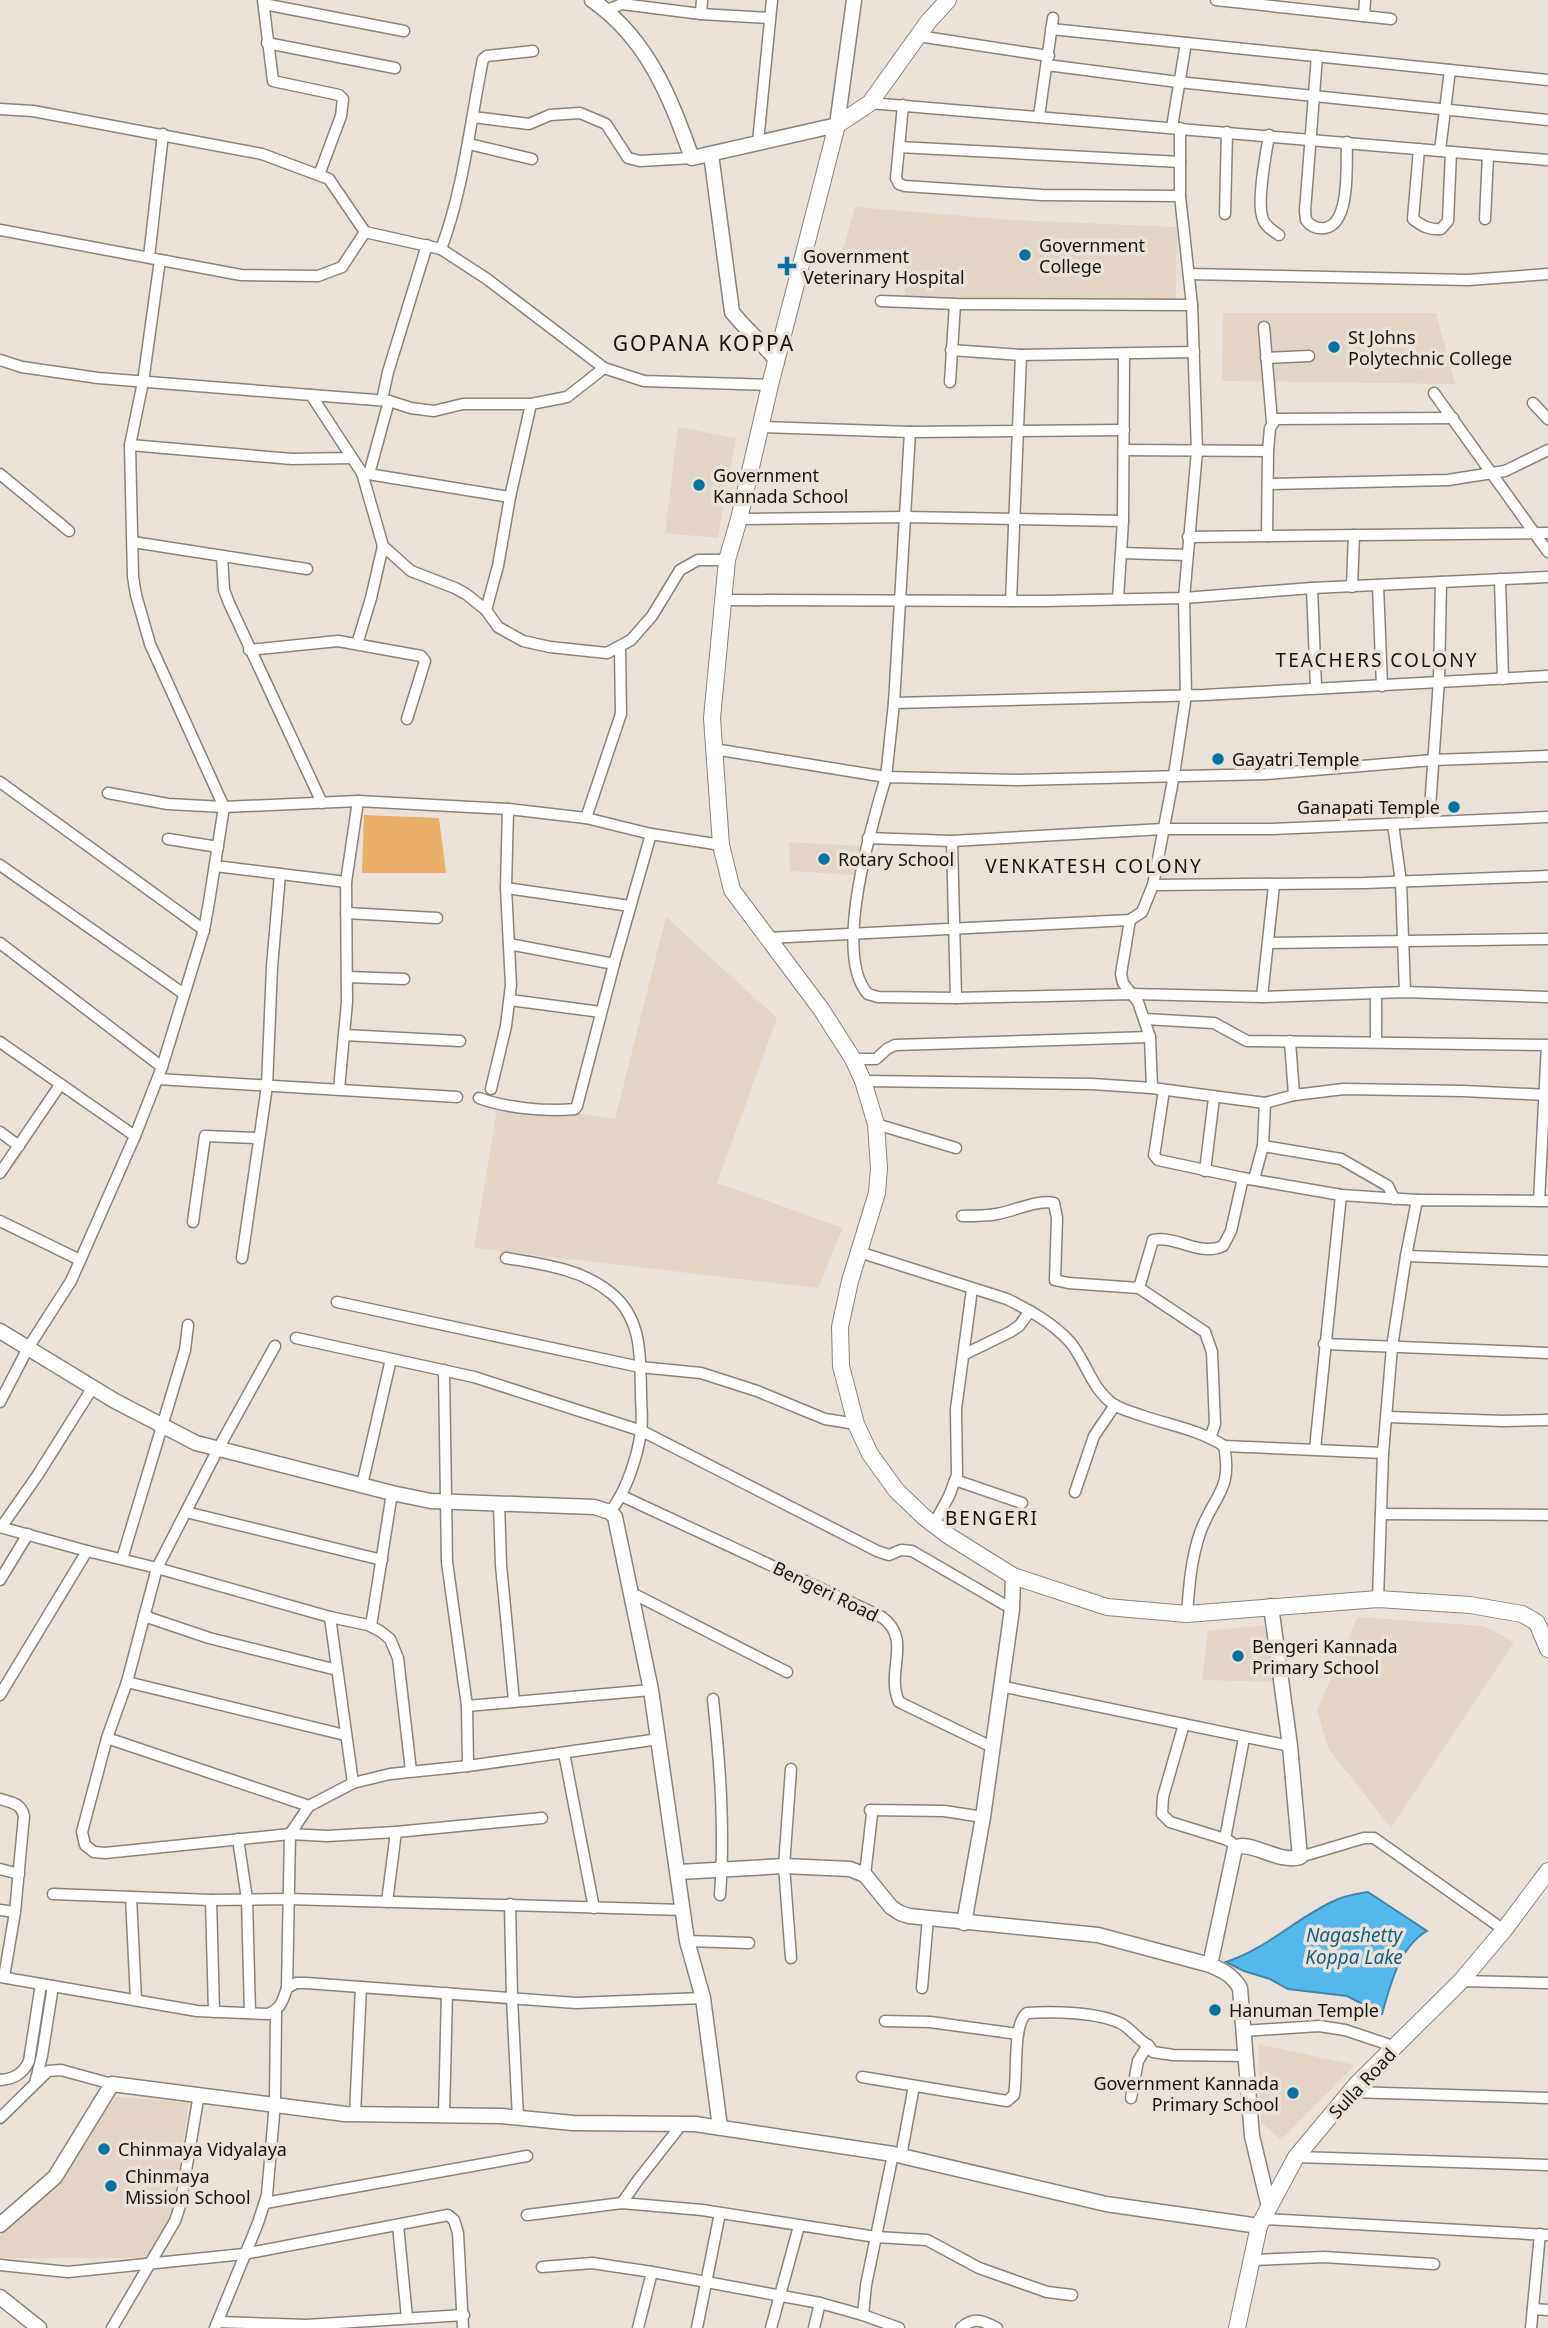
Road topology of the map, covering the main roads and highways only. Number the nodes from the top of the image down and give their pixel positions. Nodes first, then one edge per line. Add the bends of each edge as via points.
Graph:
1 (948, 0) edge
2 (1548, 1618) edge
3 (1531, 1619) junction
4 (1548, 1649) edge
5 (1547, 1873) edge
6 (1237, 2328) edge

1 - 3 main road via 870,103 837,125 727,560 712,718 721,845 732,890 821,1009 852,1059 876,1124 878,1181 840,1327 841,1366 856,1423 870,1454 896,1490 934,1524 1013,1576 1107,1608 1187,1614 1378,1599 1470,1605
2 - 3 main road
3 - 4 main road
5 - 6 main road, Sulla Road via 1461,1980 1350,2092 1296,2157 1264,2217

